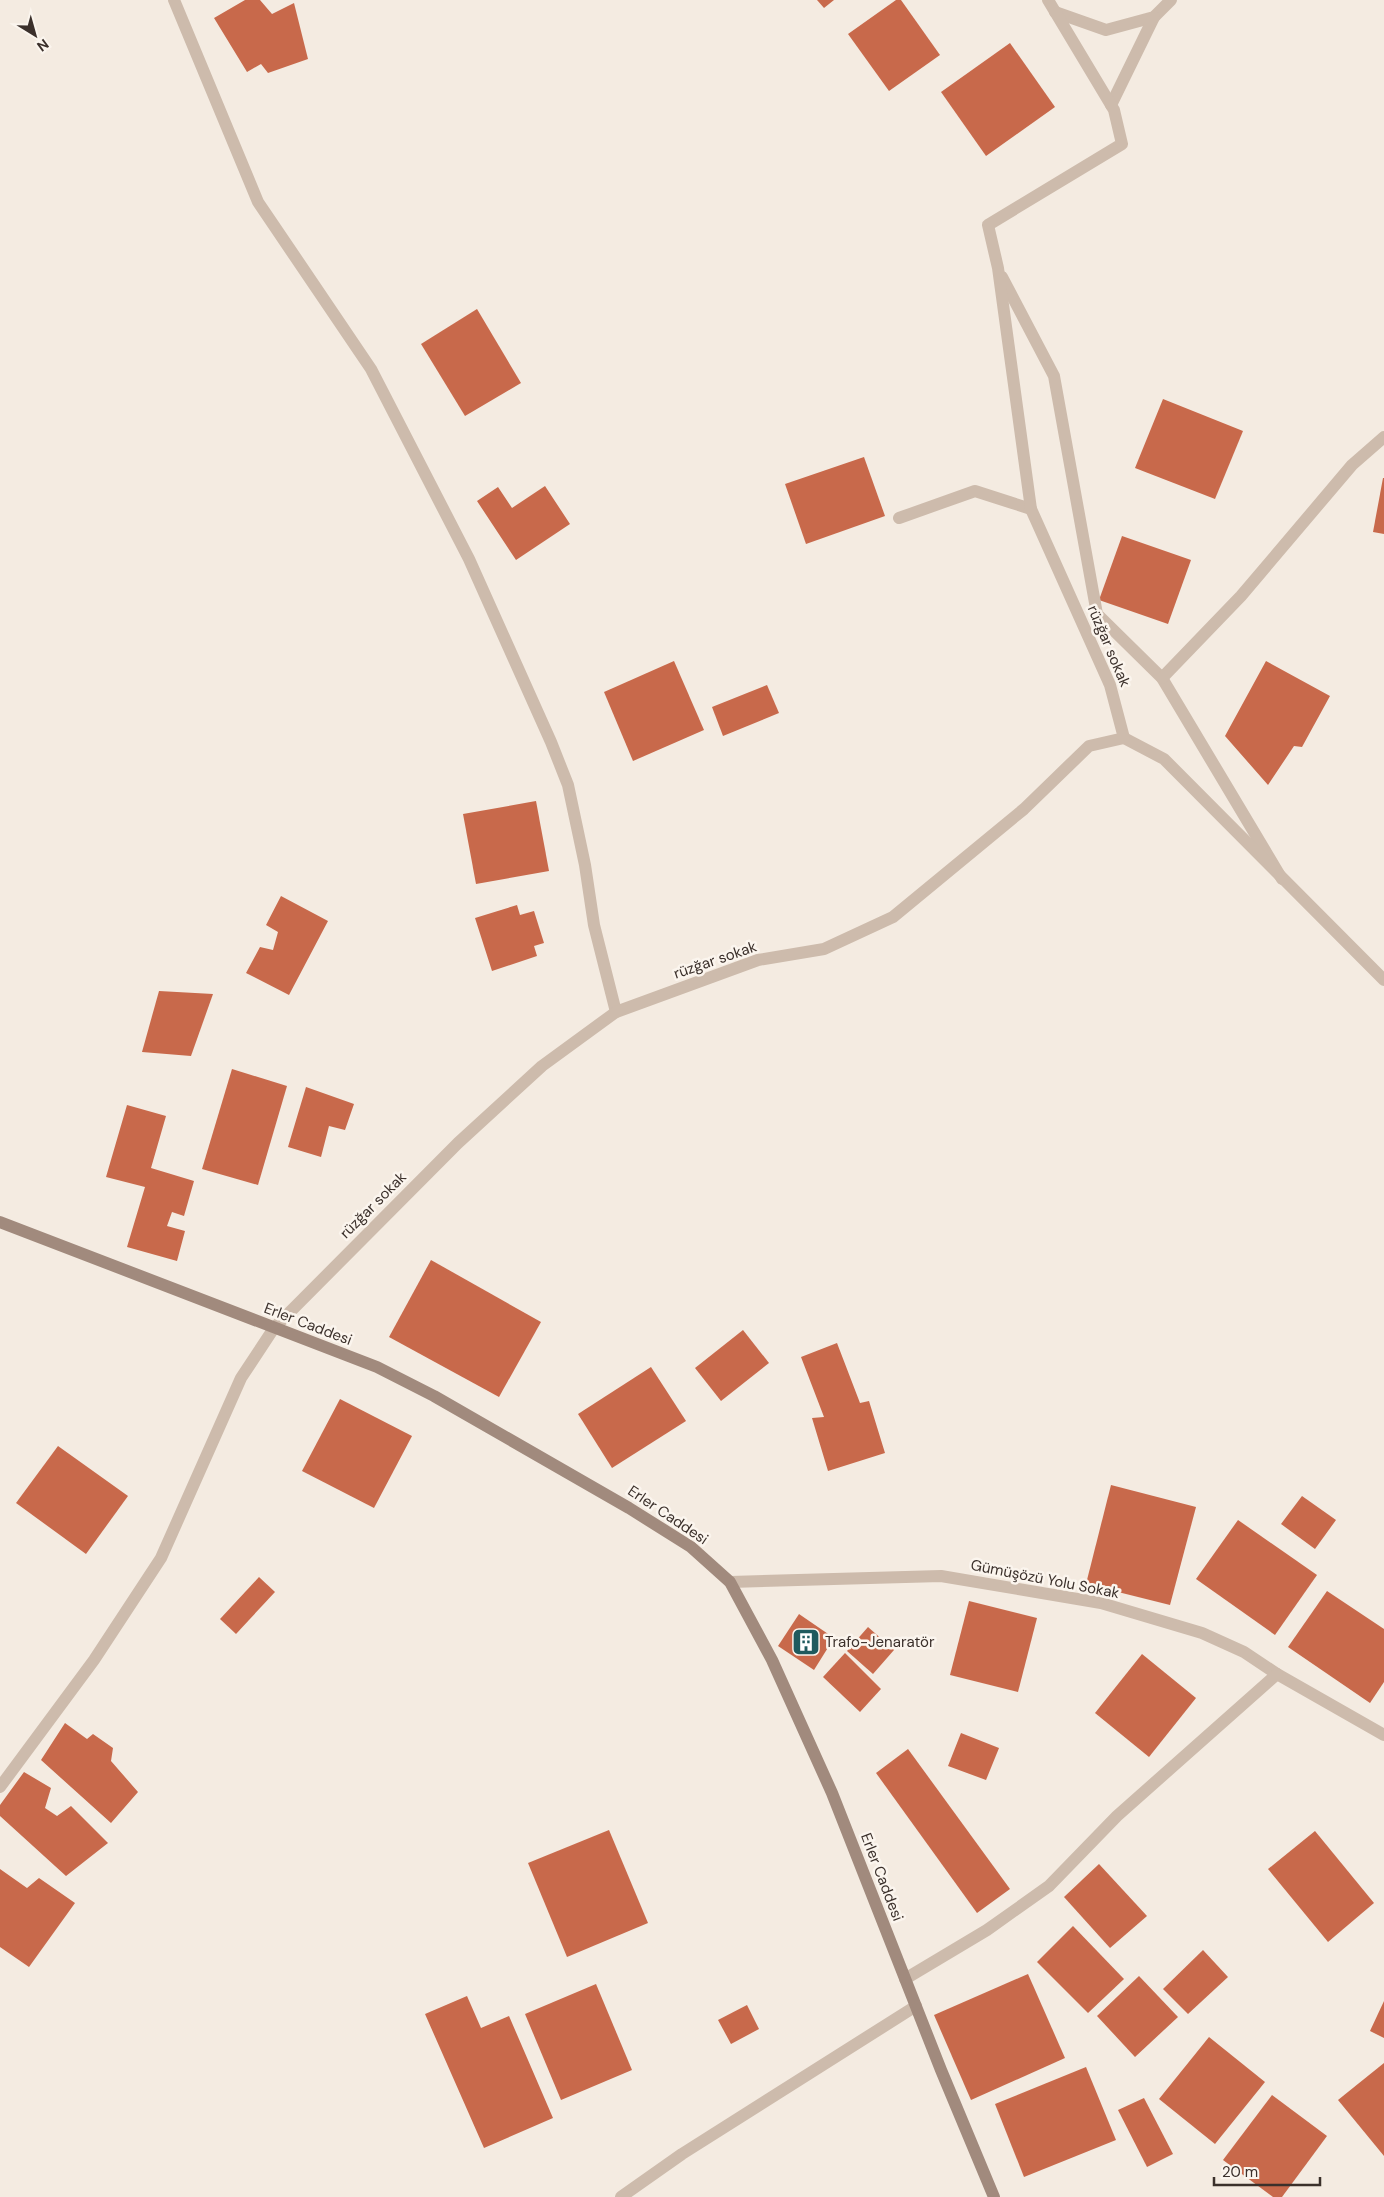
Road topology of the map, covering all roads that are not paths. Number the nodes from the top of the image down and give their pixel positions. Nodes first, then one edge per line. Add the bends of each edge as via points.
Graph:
1 (174, 0) edge
2 (1048, 0) edge
3 (1171, 0) edge
4 (1055, 12) junction
5 (1154, 17) junction
6 (1111, 105) junction
7 (998, 268) junction
8 (1384, 437) edge
9 (1031, 509) junction
10 (899, 518) dead end
11 (1162, 678) junction
12 (1124, 738) junction
13 (1282, 879) junction
14 (1384, 980) edge
15 (616, 1012) junction
16 (0, 1222) edge
17 (274, 1328) junction
18 (730, 1582) junction
19 (1277, 1674) junction
20 (1384, 1735) edge
21 (0, 1787) edge
22 (905, 1979) junction
23 (916, 2006) junction
24 (621, 2197) edge
25 (994, 2197) edge

1 - 15 street via 258,202 371,369 469,559 550,742 568,786 594,925
2 - 4 street
3 - 5 street
4 - 5 street via 1106,30
4 - 6 street
5 - 6 street
6 - 7 street via 1122,144 988,225
7 - 9 street, rüzğar sokak
7 - 11 street via 1054,376 1097,614
8 - 11 street via 1352,465 1240,596
9 - 10 street via 975,491
9 - 12 street, rüzğar sokak via 1110,685
11 - 13 street
12 - 13 street via 1164,758
12 - 15 street, rüzğar sokak via 1089,746 1024,809 893,917 824,949 758,960
13 - 14 street
15 - 17 street, rüzğar sokak via 542,1066 465,1137
16 - 17 street, Erler Caddesi
17 - 18 street, Erler Caddesi via 377,1368 434,1396 692,1547
17 - 21 street, rüzğar sokak via 241,1378 161,1558 94,1660
18 - 19 street, Gümüşözü Yolu Sokak via 942,1576 1026,1590 1101,1604 1202,1633 1244,1652
18 - 22 street, Erler Caddesi via 801,1721
19 - 20 street, Gümüşözü Yolu Sokak
19 - 22 street via 1117,1816 1049,1886 987,1930
22 - 23 street, Erler Caddesi
23 - 24 street via 682,2154
23 - 25 street, Erler Caddesi

